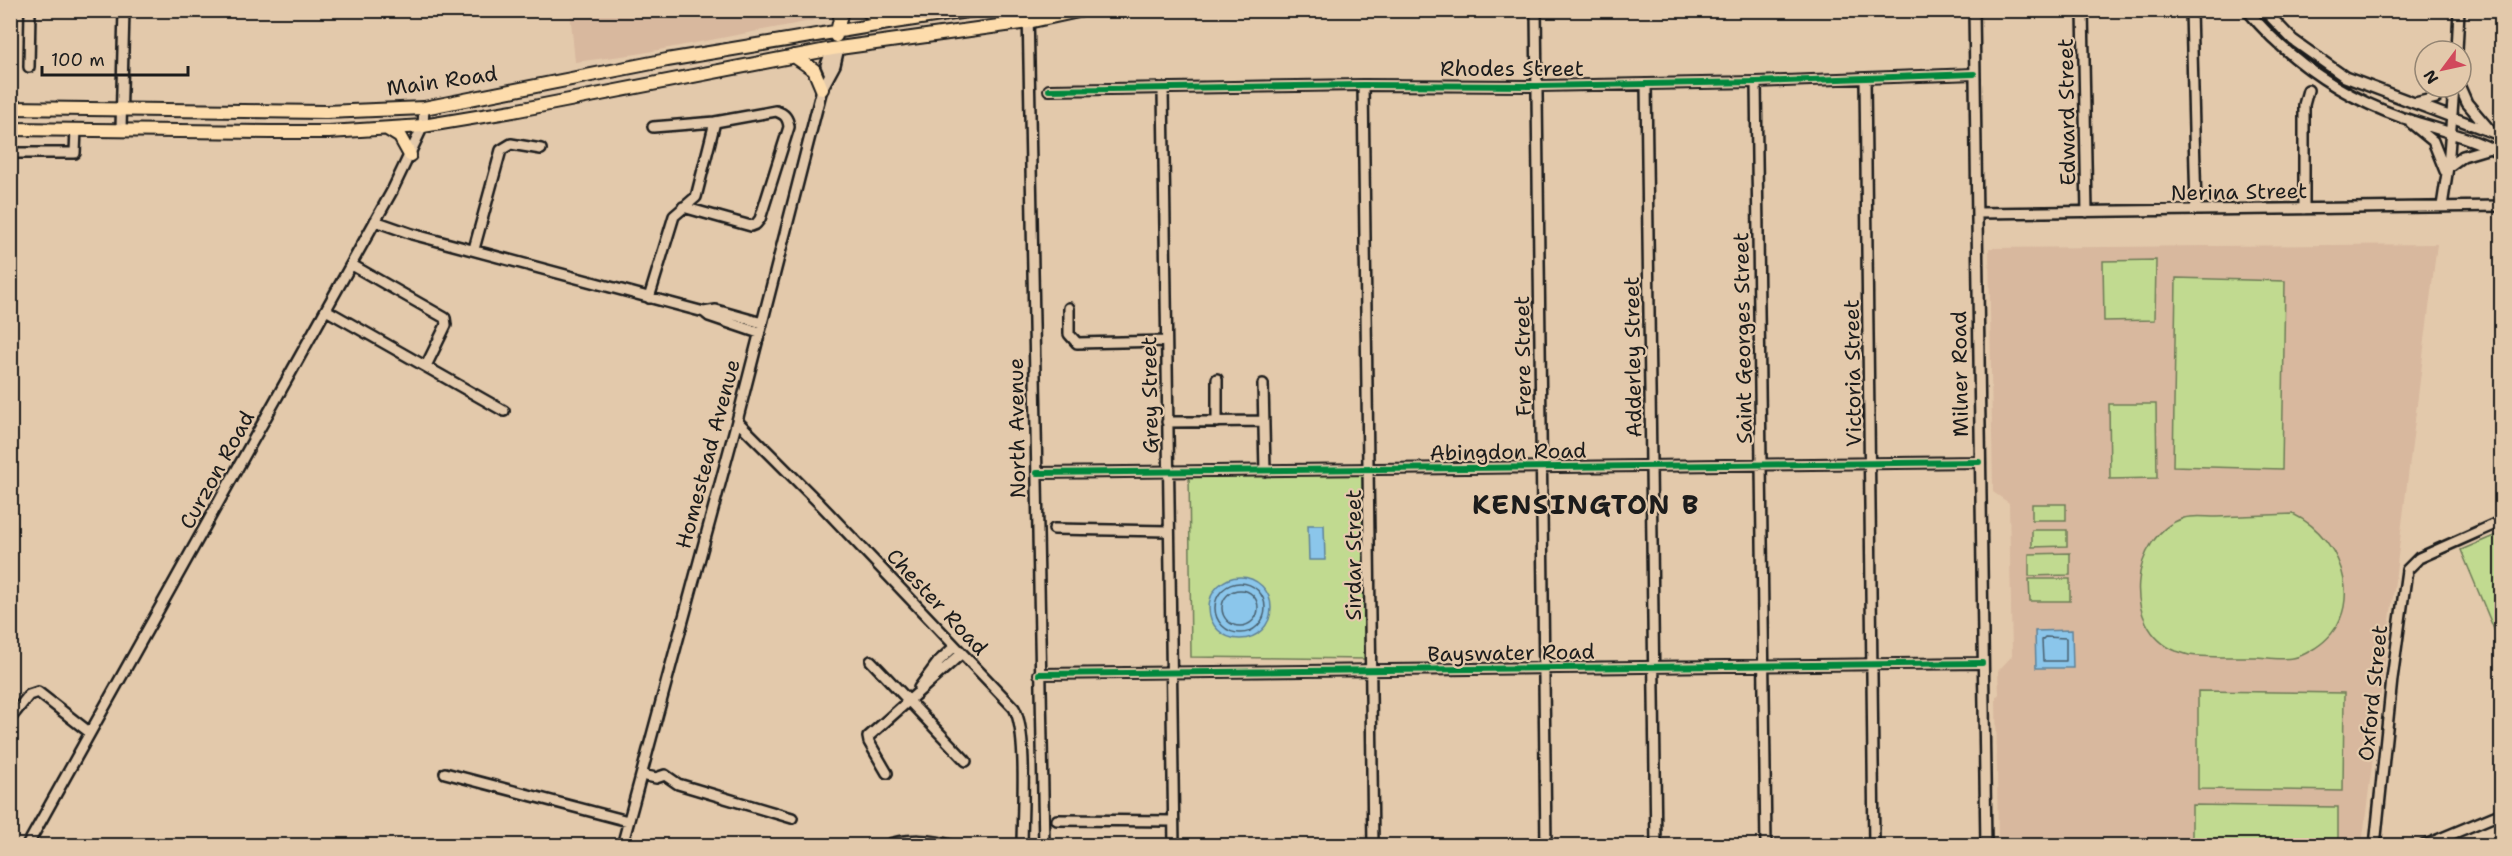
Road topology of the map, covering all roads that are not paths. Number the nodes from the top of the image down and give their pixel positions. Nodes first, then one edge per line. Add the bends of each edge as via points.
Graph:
1 (30, 10) edge
2 (124, 10) edge
3 (842, 10) edge
4 (851, 10) edge
5 (866, 10) edge
6 (974, 10) edge
7 (1083, 10) edge
8 (1536, 10) edge
9 (1974, 10) edge
10 (2083, 10) edge
11 (2191, 10) edge
12 (2247, 10) edge
13 (2264, 10) edge
14 (2459, 10) edge
15 (1028, 16) edge
16 (894, 22) junction
17 (841, 31) junction
18 (2458, 39) edge
19 (835, 48) junction
20 (794, 56) junction
21 (29, 67) dead end
22 (1974, 74) junction
23 (1865, 79) junction
24 (1756, 82) junction
25 (1646, 84) junction
26 (1363, 85) junction
27 (1537, 86) junction
28 (822, 89) junction
29 (1163, 89) junction
30 (1049, 90) dead end
31 (2308, 90) dead end
32 (2434, 99) edge
33 (2453, 99) edge
34 (2465, 99) edge
35 (2413, 103) junction
36 (10, 108) edge
37 (424, 108) junction
38 (120, 109) junction
39 (2451, 116) junction
40 (2405, 118) junction
41 (715, 122) junction
42 (423, 126) junction
43 (653, 127) dead end
44 (10, 129) edge
45 (76, 129) junction
46 (121, 129) junction
47 (387, 129) junction
48 (2490, 131) junction
49 (2450, 132) junction
50 (2502, 136) edge
51 (2490, 148) junction
52 (541, 149) dead end
53 (10, 153) edge
54 (2502, 154) edge
55 (410, 155) junction
56 (2447, 172) junction
57 (2442, 206) junction
58 (2502, 206) edge
59 (683, 207) junction
60 (2304, 209) junction
61 (2196, 210) junction
62 (2087, 212) junction
63 (1977, 213) junction
64 (374, 224) junction
65 (474, 249) junction
66 (352, 264) junction
67 (649, 298) junction
68 (1069, 308) dead end
69 (326, 310) junction
70 (704, 312) junction
71 (762, 323) junction
72 (759, 333) junction
73 (1166, 341) junction
74 (426, 366) junction
75 (1217, 379) dead end
76 (1263, 384) dead end
77 (504, 411) dead end
78 (737, 421) junction
79 (1264, 421) junction
80 (1167, 422) junction
81 (1217, 422) junction
82 (1979, 462) junction
83 (1870, 464) junction
84 (1650, 465) junction
85 (1761, 465) junction
86 (1543, 469) junction
87 (1370, 470) junction
88 (1265, 471) junction
89 (1168, 472) junction
90 (1036, 473) junction
91 (2502, 521) edge
92 (1054, 529) dead end
93 (1168, 531) junction
94 (958, 650) junction
95 (871, 661) dead end
96 (1982, 663) junction
97 (1871, 665) junction
98 (1764, 666) junction
99 (1652, 667) junction
100 (1544, 668) junction
101 (1370, 671) junction
102 (1170, 673) junction
103 (1040, 674) junction
104 (910, 699) junction
105 (10, 719) edge
106 (89, 732) junction
107 (966, 761) dead end
108 (887, 772) dead end
109 (445, 773) dead end
110 (642, 775) junction
111 (2502, 813) edge
112 (792, 818) dead end
113 (1057, 820) dead end
114 (628, 821) junction
115 (1173, 821) junction
116 (27, 846) edge
117 (622, 846) edge
118 (885, 846) edge
119 (953, 846) edge
120 (1022, 846) edge
121 (1044, 846) edge
122 (1174, 846) edge
123 (1373, 846) edge
124 (1546, 846) edge
125 (1656, 846) edge
126 (1766, 846) edge
127 (1874, 846) edge
128 (1986, 846) edge
129 (2375, 846) edge
130 (2423, 846) edge

1 - 21 street
2 - 38 street
3 - 17 main road
4 - 17 main road
5 - 16 main road via 879,19
6 - 16 main road, Main Road
7 - 15 main road, Main Road
8 - 27 street, Frere Street
9 - 22 street, Milner Road
10 - 62 street, Edward Street
11 - 61 street
12 - 40 street via 2304,67 2362,101
13 - 35 street via 2325,65 2360,84
14 - 18 street
15 - 19 main road, Main Road
15 - 90 street, North Avenue
16 - 17 main road, Main Road
17 - 19 main road
17 - 37 main road, Main Road via 667,60
19 - 20 main road, Main Road
19 - 28 street, Homestead Avenue via 835,65
20 - 28 main road via 814,70
20 - 42 main road, Main Road
22 - 23 street, Rhodes Street
22 - 63 street, Milner Road
23 - 24 street, Rhodes Street
23 - 83 street, Victoria Street
24 - 25 street, Rhodes Street
24 - 85 street, Saint Georges Street
25 - 27 street, Rhodes Street
25 - 84 street, Adderley Street
26 - 27 street, Rhodes Street
26 - 29 street, Rhodes Street
26 - 87 street, Sirdar Street
27 - 86 street, Frere Street
28 - 71 street, Homestead Avenue
29 - 30 street, Rhodes Street
29 - 73 street, Grey Street
31 - 60 street via 2304,105
32 - 35 street
33 - 39 street
34 - 48 street
35 - 39 street
36 - 38 main road, Main Road
37 - 38 main road, Main Road via 326,112
37 - 42 street, Curzon Road
38 - 46 street
39 - 48 street
39 - 49 street
40 - 49 street
40 - 56 street via 2433,141
41 - 43 street
41 - 59 street via 696,197
41 - 59 street via 776,111 788,120 760,219 751,226
42 - 47 main road, Main Road
42 - 55 street, Curzon Road
44 - 45 main road, Main Road
45 - 46 main road, Main Road
45 - 53 street via 75,153
46 - 47 main road, Main Road
47 - 55 main road via 400,138
48 - 50 street
49 - 51 street
49 - 56 street
51 - 54 street
51 - 56 street via 2463,156
52 - 65 street via 511,144 501,150
55 - 64 street, Curzon Road
56 - 57 street
57 - 58 street, Nerina Street
57 - 60 street, Nerina Street
59 - 67 street via 672,220
60 - 61 street, Nerina Street
61 - 62 street, Nerina Street
62 - 63 street, Nerina Street
63 - 82 street, Milner Road
64 - 65 street via 406,236 412,234
64 - 66 street, Curzon Road
65 - 67 street
66 - 69 street, Curzon Road
66 - 74 street via 445,318 446,326
67 - 70 street
68 - 73 street via 1069,334 1077,343
69 - 74 street
69 - 106 street, Curzon Road
70 - 71 street via 716,310
70 - 72 street
71 - 72 street, Homestead Avenue
72 - 78 street, Homestead Avenue
73 - 80 street, Grey Street
74 - 77 street
75 - 81 street
76 - 79 street
78 - 94 street, Chester Road
78 - 110 street, Homestead Avenue
79 - 81 street
79 - 88 street
80 - 81 street
80 - 89 street, Grey Street
82 - 83 street, Abingdon Road
82 - 96 street, Milner Road
83 - 85 street, Abingdon Road
83 - 97 street, Victoria Street
84 - 85 street, Abingdon Road
84 - 86 street, Abingdon Road
84 - 99 street, Adderley Street
85 - 98 street, Saint Georges Street
86 - 87 street, Abingdon Road
86 - 100 street, Frere Street
87 - 88 street, Abingdon Road
87 - 101 street, Sirdar Street
88 - 89 street, Abingdon Road
89 - 90 street, Abingdon Road
89 - 93 street, Grey Street
90 - 103 street, North Avenue
91 - 129 street, Oxford Street via 2419,558 2407,570
92 - 93 street
93 - 102 street, Grey Street
94 - 104 street via 939,661
94 - 120 street, Chester Road via 1014,708 1020,720
95 - 104 street
96 - 97 street, Bayswater Road
96 - 128 street, Milner Road
97 - 98 street, Bayswater Road
97 - 127 street, Victoria Street
98 - 99 street, Bayswater Road
98 - 126 street, Saint Georges Street
99 - 100 street, Bayswater Road
99 - 125 street, Adderley Street
100 - 101 street, Bayswater Road
100 - 124 street, Frere Street
101 - 102 street, Bayswater Road
101 - 123 street, Sirdar Street
102 - 103 street, Bayswater Road
102 - 115 street, Grey Street
103 - 121 street, North Avenue
104 - 107 street
104 - 108 street via 868,738
105 - 106 street via 29,695 38,692
106 - 116 street, Curzon Road
109 - 114 street
110 - 112 street via 656,778 662,785 678,784
110 - 114 street, Homestead Avenue
111 - 130 street
113 - 115 street
114 - 117 street, Homestead Avenue
115 - 122 street, Grey Street
118 - 119 street via 893,842 941,842

